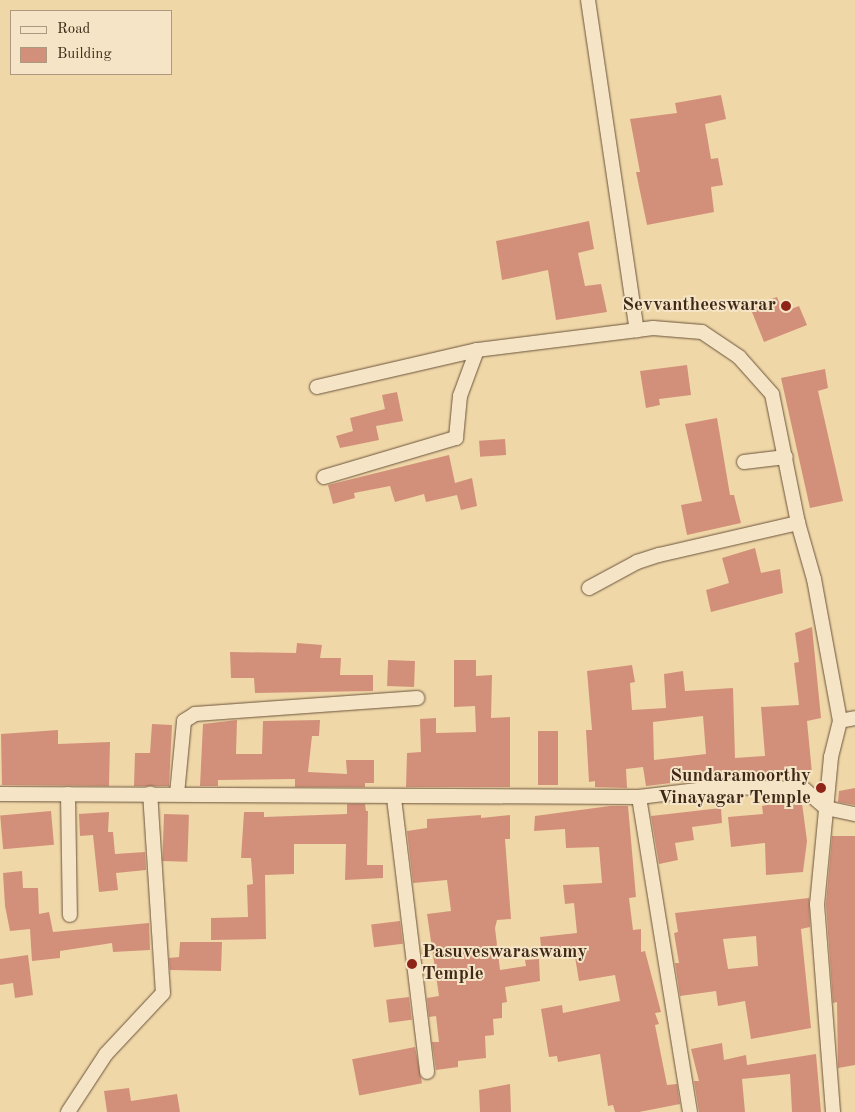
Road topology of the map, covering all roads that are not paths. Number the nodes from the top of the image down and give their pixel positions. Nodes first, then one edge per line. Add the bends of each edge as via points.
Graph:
1 (588, 0) edge
2 (637, 330) junction
3 (477, 350) junction
4 (317, 387) dead end
5 (786, 456) junction
6 (744, 462) dead end
7 (324, 478) dead end
8 (798, 523) junction
9 (589, 588) dead end
10 (417, 698) dead end
11 (855, 718) edge
12 (840, 721) junction
13 (150, 793) junction
14 (0, 794) edge
15 (68, 794) junction
16 (177, 794) junction
17 (639, 797) junction
18 (394, 798) junction
19 (826, 808) junction
20 (855, 814) edge
21 (70, 916) dead end
22 (427, 1072) dead end
23 (68, 1112) edge
24 (690, 1112) edge
25 (833, 1112) edge

1 - 2 street
2 - 3 street
2 - 5 street via 702,332 739,357 772,394
3 - 4 street
3 - 7 street via 460,396 456,438
5 - 6 street
5 - 8 street
8 - 9 street via 659,555 637,562
8 - 12 street via 814,579
10 - 16 street via 195,714 184,721
11 - 12 street
12 - 19 street via 831,756
13 - 15 street
13 - 16 street
13 - 23 street via 163,993 106,1054
14 - 15 street
15 - 21 street
16 - 18 street
17 - 18 street
17 - 19 street via 722,787 804,789
17 - 24 street
18 - 22 street
19 - 20 street
19 - 25 street via 817,904

